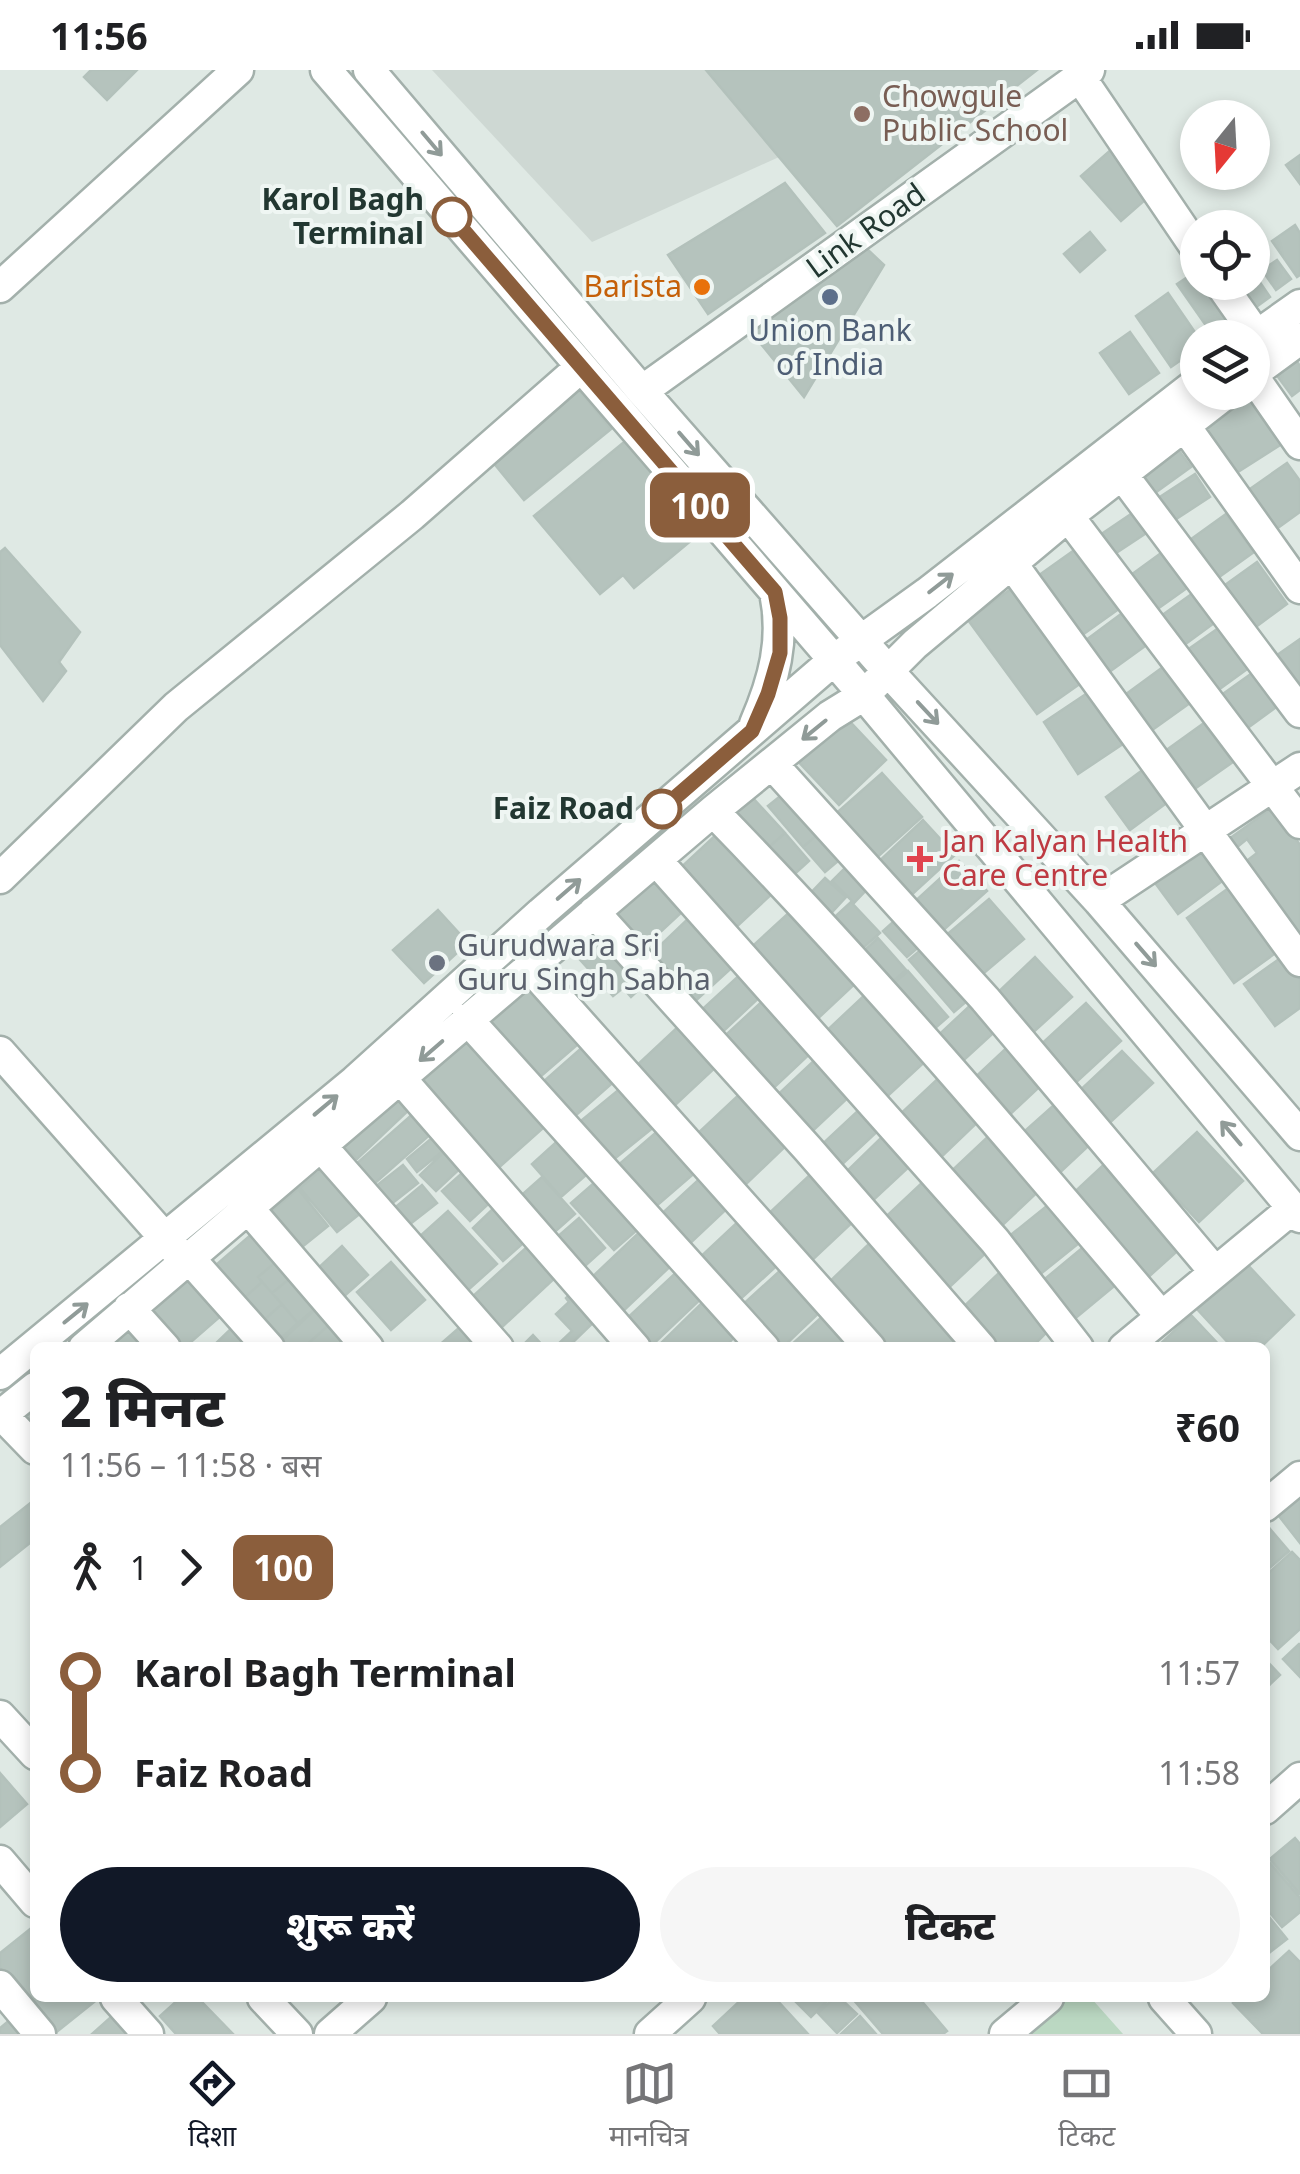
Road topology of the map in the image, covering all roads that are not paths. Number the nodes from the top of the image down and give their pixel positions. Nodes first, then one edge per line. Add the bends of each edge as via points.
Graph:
1 (238, 70) edge
2 (326, 70) edge
3 (369, 70) edge
4 (1084, 74) edge
5 (1180, 223) edge
6 (0, 287) edge
7 (1300, 305) edge
8 (1270, 326) edge
9 (1300, 339) edge
10 (1270, 362) edge
11 (581, 366) junction
12 (642, 391) junction
13 (1180, 396) edge
14 (1270, 401) edge
15 (1204, 410) edge
16 (1184, 425) junction
17 (1300, 444) edge
18 (1121, 472) junction
19 (1068, 516) junction
20 (1012, 564) junction
21 (1300, 588) edge
22 (775, 592) junction
23 (861, 639) junction
24 (834, 660) junction
25 (888, 671) junction
26 (864, 695) junction
27 (1300, 712) edge
28 (752, 731) junction
29 (772, 764) junction
30 (1300, 768) edge
31 (1274, 785) junction
32 (713, 811) junction
33 (1300, 823) edge
34 (1206, 832) junction
35 (656, 860) junction
36 (0, 878) edge
37 (1099, 901) junction
38 (594, 912) junction
39 (1300, 961) edge
40 (530, 966) junction
41 (467, 1020) junction
42 (0, 1052) edge
43 (400, 1078) junction
44 (1300, 1135) edge
45 (320, 1145) junction
46 (247, 1207) junction
47 (1297, 1212) edge
48 (179, 1252) junction
49 (1215, 1272) junction
50 (129, 1308) junction
51 (1161, 1316) junction
52 (47, 1342) edge
53 (91, 1342) edge
54 (159, 1342) edge
55 (264, 1342) edge
56 (363, 1342) edge
57 (493, 1342) edge
58 (630, 1342) edge
59 (759, 1342) edge
60 (865, 1342) edge
61 (976, 1342) edge
62 (1073, 1342) edge
63 (1131, 1342) edge
64 (30, 1354) edge
65 (0, 1374) edge
66 (30, 1392) edge
67 (1, 1415) edge
68 (30, 1444) edge
69 (1300, 1477) edge
70 (1270, 1502) edge
71 (0, 1716) edge
72 (30, 1749) edge
73 (1300, 1778) edge
74 (1270, 1804) edge
75 (0, 1861) edge
76 (30, 1896) edge
77 (0, 1986) edge
78 (120, 2002) edge
79 (266, 2002) edge
80 (366, 2002) edge
81 (686, 2002) edge
82 (1043, 2002) edge
83 (1168, 2002) edge
84 (40, 2034) edge
85 (148, 2034) edge
86 (296, 2034) edge
87 (330, 2034) edge
88 (650, 2034) edge
89 (1005, 2034) edge
90 (1196, 2034) edge

1 - 6 street
2 - 11 street
3 -> 12 street
4 - 5 street
4 - 12 street, Link Road
7 - 8 street
9 - 10 street
11 - 22 street
11 - 36 street via 412,515 176,707
12 -> 23 street
23 -> 13 street
14 - 17 street
15 - 16 street
16 - 18 street
16 - 21 street
18 - 19 street
18 - 27 street
19 - 20 street
19 - 31 street
20 - 25 street
20 - 34 street
22 - 24 street
22 - 28 street via 780,653
23 - 24 street
23 - 25 street
24 - 26 street
24 - 28 street
25 - 26 street
25 -> 37 street
26 -> 29 street
47 -> 26 street
48 -> 28 street via 355,1081
29 - 32 street
29 - 49 street via 985,999
30 - 31 street
31 - 33 street
31 - 34 street
32 - 35 street
32 - 51 street via 1049,1180
34 - 37 street
34 - 39 street
35 - 38 street
35 - 62 street via 995,1242
37 -> 44 street
38 - 40 street
38 - 61 street
40 - 41 street
40 - 60 street
41 -> 43 street
41 - 59 street
42 - 48 street
43 - 45 street
43 - 58 street
45 - 46 street
45 - 57 street
46 - 48 street
46 - 56 street
47 - 49 street
48 - 50 street
52 -> 48 street
48 - 55 street
49 - 51 street
50 - 53 street
50 - 54 street
51 - 63 street
65 -> 64 street
66 - 67 street
67 - 68 street
69 - 70 street
71 - 72 street
73 - 74 street
75 - 76 street
77 - 84 street
78 - 85 street
79 - 86 street
80 - 87 street
81 - 88 street
82 - 89 street
83 - 90 street

